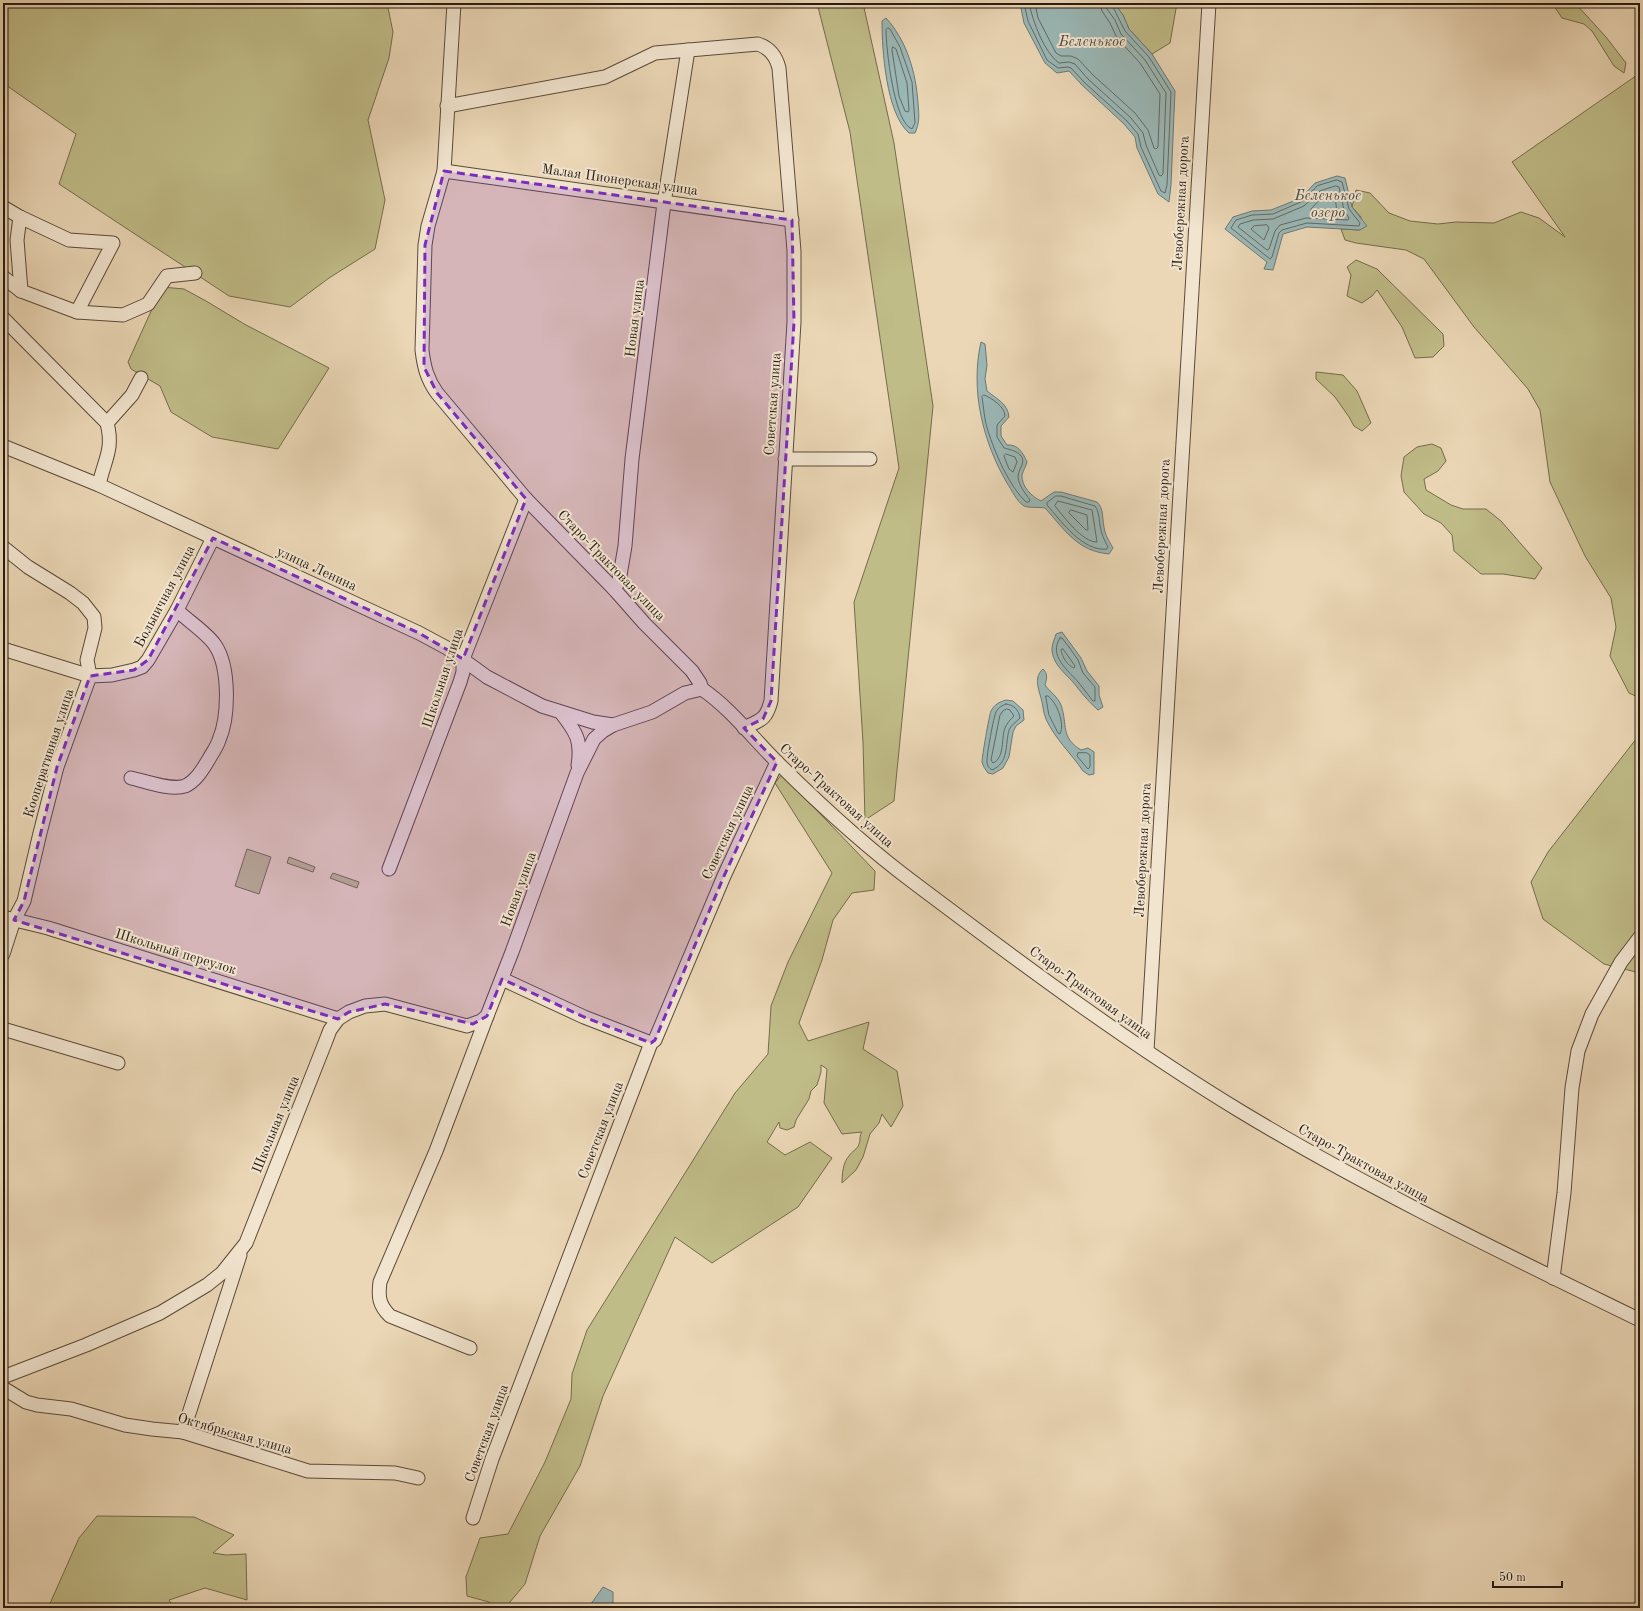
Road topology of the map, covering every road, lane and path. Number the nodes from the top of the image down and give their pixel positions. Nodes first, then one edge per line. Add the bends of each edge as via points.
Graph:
1 (454, 3) edge
2 (1209, 3) edge
3 (688, 50) junction
4 (447, 106) junction
5 (444, 171) junction
6 (664, 203) junction
7 (3, 207) edge
8 (20, 217) junction
9 (792, 220) junction
10 (195, 273) dead end
11 (3, 277) edge
12 (21, 292) junction
13 (77, 312) junction
14 (3, 318) edge
15 (141, 378) dead end
16 (107, 423) junction
17 (3, 446) edge
18 (785, 459) junction
19 (870, 459) dead end
20 (99, 485) junction
21 (526, 499) junction
22 (213, 538) junction
23 (3, 547) edge
24 (614, 589) junction
25 (177, 610) junction
26 (3, 650) edge
27 (463, 659) junction
28 (90, 676) junction
29 (702, 689) junction
30 (562, 714) junction
31 (613, 725) junction
32 (744, 728) junction
33 (777, 762) junction
34 (577, 773) junction
35 (131, 778) dead end
36 (389, 869) dead end
37 (8, 918) edge
38 (1640, 937) edge
39 (3, 954) edge
40 (502, 979) junction
41 (487, 1016) junction
42 (338, 1019) junction
43 (3, 1029) edge
44 (651, 1043) junction
45 (1147, 1051) junction
46 (118, 1063) dead end
47 (244, 1246) junction
48 (1554, 1278) junction
49 (1640, 1320) edge
50 (470, 1348) dead end
51 (3, 1377) edge
52 (3, 1388) edge
53 (183, 1432) junction
54 (418, 1478) dead end
55 (473, 1518) dead end

1 - 4 street, Старо-Трактовая улица
2 - 45 street, Левобережная дорога
3 - 4 street via 655,53 620,71 590,81
3 - 6 street, Новая улица
3 - 9 street, Советская улица via 758,44 765,46 777,60
4 - 5 street, Старо-Трактовая улица
5 - 6 street, Малая Пионерская улица
5 - 21 street, Старо-Трактовая улица via 425,245 422,350 424,366 428,380 437,393
6 - 9 street, Малая Пионерская улица via 702,206
6 - 24 street, Новая улица via 632,460 625,546 619,581
7 - 8 street
8 - 12 street via 17,240
8 - 13 street via 69,240 113,243
9 - 18 street, Советская улица via 794,322
10 - 13 street via 167,276 148,304 123,315
11 - 12 street
12 - 13 street
14 - 16 street
15 - 16 street via 132,395
16 - 20 street via 110,447
17 - 20 street, улица Ленина
18 - 19 street
18 - 32 street, Советская улица via 771,701 764,719
20 - 22 street, улица Ленина
21 - 24 street, Старо-Трактовая улица
21 - 27 street, Школьная улица
22 - 25 street, Больничная улица
22 - 27 street, улица Ленина via 419,632
23 - 28 street via 28,567 70,593 94,616 95,628 87,660
24 - 29 street, Старо-Трактовая улица via 692,671
25 - 28 street, Больничная улица via 142,667 112,675
25 - 35 street via 215,645 222,660 226,683 226,712 220,740 203,770 184,786 159,785
26 - 28 street, Больничная улица
27 - 30 street, улица Ленина via 487,677
27 - 36 street, Школьная улица via 460,682
28 - 37 street, Кооперативная улица via 57,767 24,901
29 - 31 street, Новая улица via 685,693 652,712
29 - 32 street, Старо-Трактовая улица
30 - 31 street, улица Ленина
30 - 34 street via 575,730 579,743
31 - 34 street, Новая улица via 594,739
32 - 33 street, Старо-Трактовая улица
33 - 44 street, Советская улица via 724,876 655,1040
33 - 45 street, Старо-Трактовая улица via 887,862 1084,1008
34 - 40 street, Новая улица
37 - 39 street, Кооперативная улица
37 - 42 street, Школьный переулок via 48,928
38 - 48 street via 1621,962 1592,1014 1578,1051 1572,1088
40 - 41 street, Новая улица
40 - 44 street via 584,1017
41 - 42 street via 467,1026 385,1004 365,1006
41 - 50 street, Новая улица via 436,1151 380,1282 378,1296 390,1316
42 - 47 street, Школьная улица via 330,1030
43 - 46 street
44 - 55 street, Советская улица via 492,1459
45 - 48 street, Старо-Трактовая улица via 1295,1144 1407,1205
47 - 51 street via 222,1273 160,1313
47 - 53 street
48 - 49 street, Старо-Трактовая улица
52 - 53 street, Октябрьская улица via 26,1402 37,1405 71,1409 132,1426
53 - 54 street, Октябрьская улица via 308,1470 395,1474

